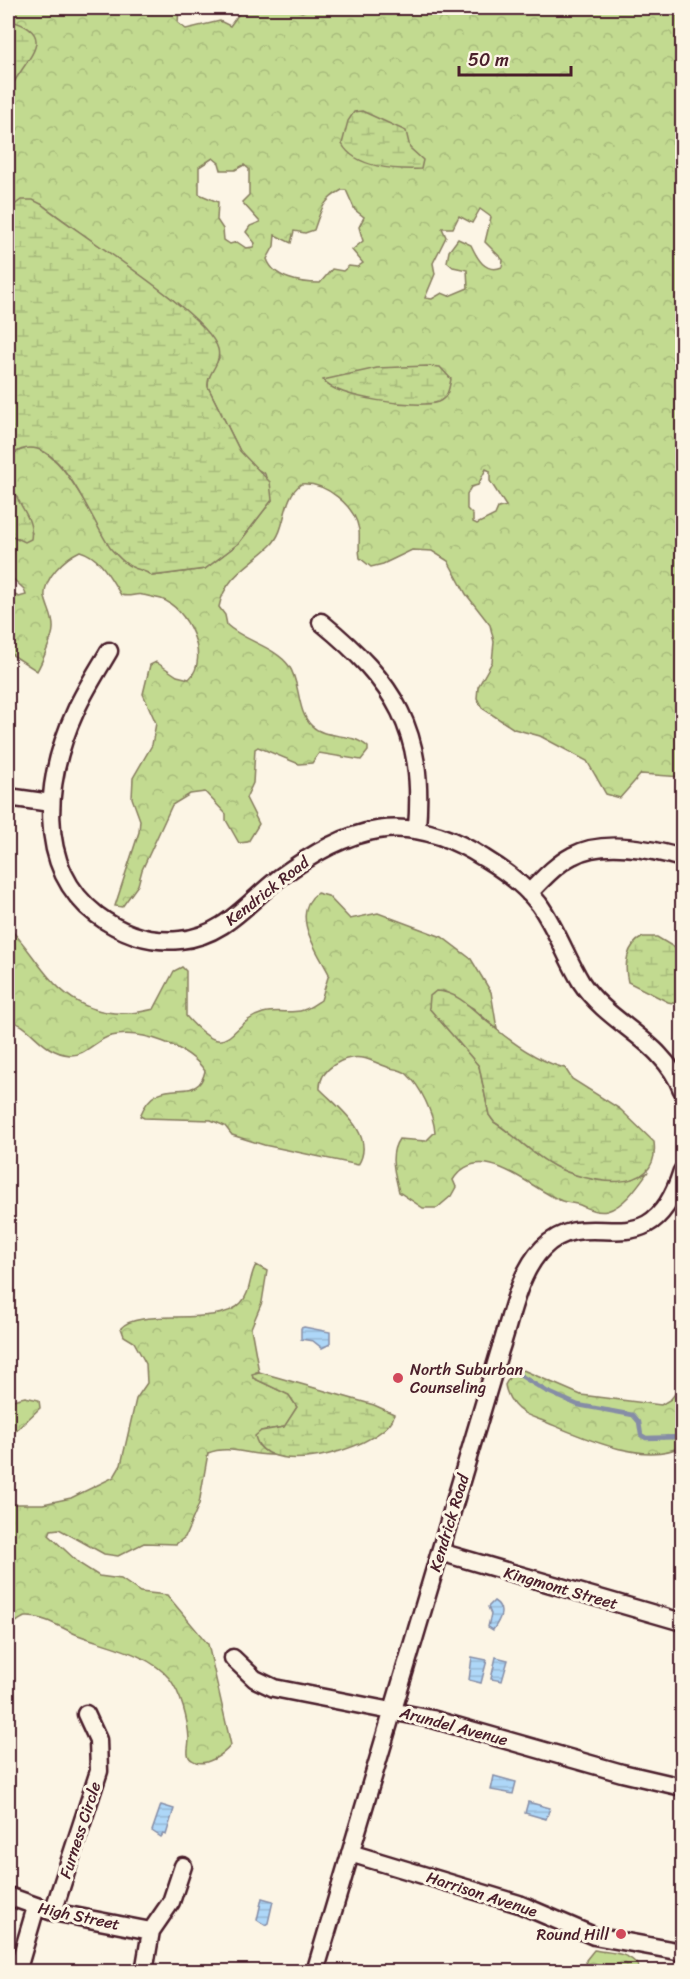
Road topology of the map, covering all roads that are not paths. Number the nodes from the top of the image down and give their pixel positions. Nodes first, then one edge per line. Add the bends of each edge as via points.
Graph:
1 (321, 622) dead end
2 (109, 651) dead end
3 (8, 797) edge
4 (51, 803) junction
5 (417, 828) junction
6 (682, 858) edge
7 (529, 893) junction
8 (682, 1090) edge
9 (682, 1171) edge
10 (440, 1552) junction
11 (682, 1622) edge
12 (233, 1658) dead end
13 (392, 1710) junction
14 (86, 1714) dead end
15 (682, 1786) edge
16 (350, 1853) junction
17 (183, 1866) dead end
18 (8, 1896) edge
19 (44, 1910) junction
20 (151, 1931) junction
21 (682, 1952) edge
22 (17, 1971) edge
23 (144, 1971) edge
24 (315, 1971) edge

1 - 5 street via 367,662 399,708 418,773
2 - 4 street, Kendrick Road via 69,726
3 - 4 street
4 - 5 street, Kendrick Road via 52,838 73,891 105,920 155,940 183,940 220,927 276,881 337,843 372,831
5 - 7 street, Kendrick Road via 472,850
6 - 7 street via 653,851 585,851 558,866
7 - 8 street, Kendrick Road via 597,1003 663,1056
9 - 10 street, Kendrick Road via 672,1198 648,1224 620,1232 570,1233 549,1242 534,1257 521,1286
10 - 11 street, Kingmont Street
10 - 13 street, Kendrick Road
12 - 13 street, Arundel Avenue via 255,1679 274,1688
13 - 15 street, Arundel Avenue
13 - 16 street, Kendrick Road
14 - 19 street, Furness Circle via 98,1740 99,1771
16 - 21 street, Harrison Avenue via 519,1904 594,1936
16 - 24 street, Kendrick Road
17 - 20 street via 171,1902
18 - 19 street, High Street
19 - 20 street, High Street
19 - 22 street, Furness Circle
20 - 23 street

